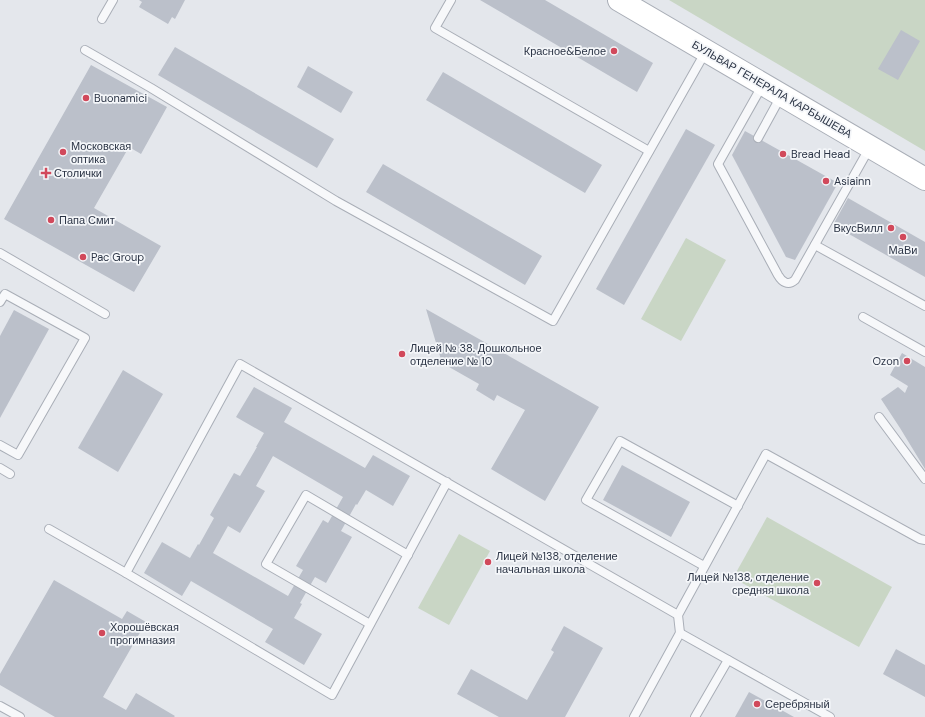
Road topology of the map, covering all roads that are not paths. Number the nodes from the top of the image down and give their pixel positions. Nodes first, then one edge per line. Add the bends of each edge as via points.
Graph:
1 (113, 0) edge
2 (451, 0) edge
3 (620, 0) edge
4 (102, 19) dead end
5 (85, 50) dead end
6 (706, 51) junction
7 (763, 84) junction
8 (782, 95) junction
9 (758, 138) dead end
10 (870, 147) junction
11 (649, 151) junction
12 (925, 179) edge
13 (815, 245) junction
14 (0, 253) edge
15 (0, 302) edge
16 (925, 306) edge
17 (105, 314) dead end
18 (863, 317) dead end
19 (925, 352) edge
20 (879, 417) dead end
21 (0, 445) edge
22 (0, 468) edge
23 (10, 474) dead end
24 (925, 479) edge
25 (447, 482) junction
26 (738, 506) junction
27 (49, 528) dead end
28 (925, 540) edge
29 (408, 554) junction
30 (704, 566) junction
31 (126, 573) junction
32 (678, 615) junction
33 (370, 624) junction
34 (680, 633) junction
35 (728, 660) junction
36 (0, 706) edge
37 (20, 717) edge
38 (634, 717) edge
39 (695, 717) edge
40 (830, 717) edge

1 - 4 lane
2 - 11 lane via 435,28
3 - 6 street, БУЛЬВАР ГЕНЕРАЛА КАРБЫШЕВА
5 - 11 lane via 336,201 554,321
6 - 7 street, БУЛЬВАР ГЕНЕРАЛА КАРБЫШЕВА
6 - 11 lane
7 - 8 street, БУЛЬВАР ГЕНЕРАЛА КАРБЫШЕВА
7 - 13 lane via 718,164 782,281 790,284 795,280
8 - 9 lane
8 - 10 street, БУЛЬВАР ГЕНЕРАЛА КАРБЫШЕВА
10 - 12 street, БУЛЬВАР ГЕНЕРАЛА КАРБЫШЕВА
10 - 13 lane
13 - 16 lane
14 - 17 lane
15 - 21 lane via 5,294 85,338 18,455
18 - 19 lane
20 - 24 lane
22 - 23 lane
25 - 29 lane
25 - 31 lane via 240,364
25 - 32 lane
26 - 28 lane via 766,454 920,540
26 - 30 lane
26 - 30 lane via 620,441 586,500
27 - 31 lane
29 - 33 lane
29 - 33 lane via 306,495 266,564
30 - 32 lane
31 - 33 lane via 332,695
32 - 34 lane
34 - 35 lane
34 - 38 lane
35 - 39 lane
35 - 40 lane
36 - 37 lane

